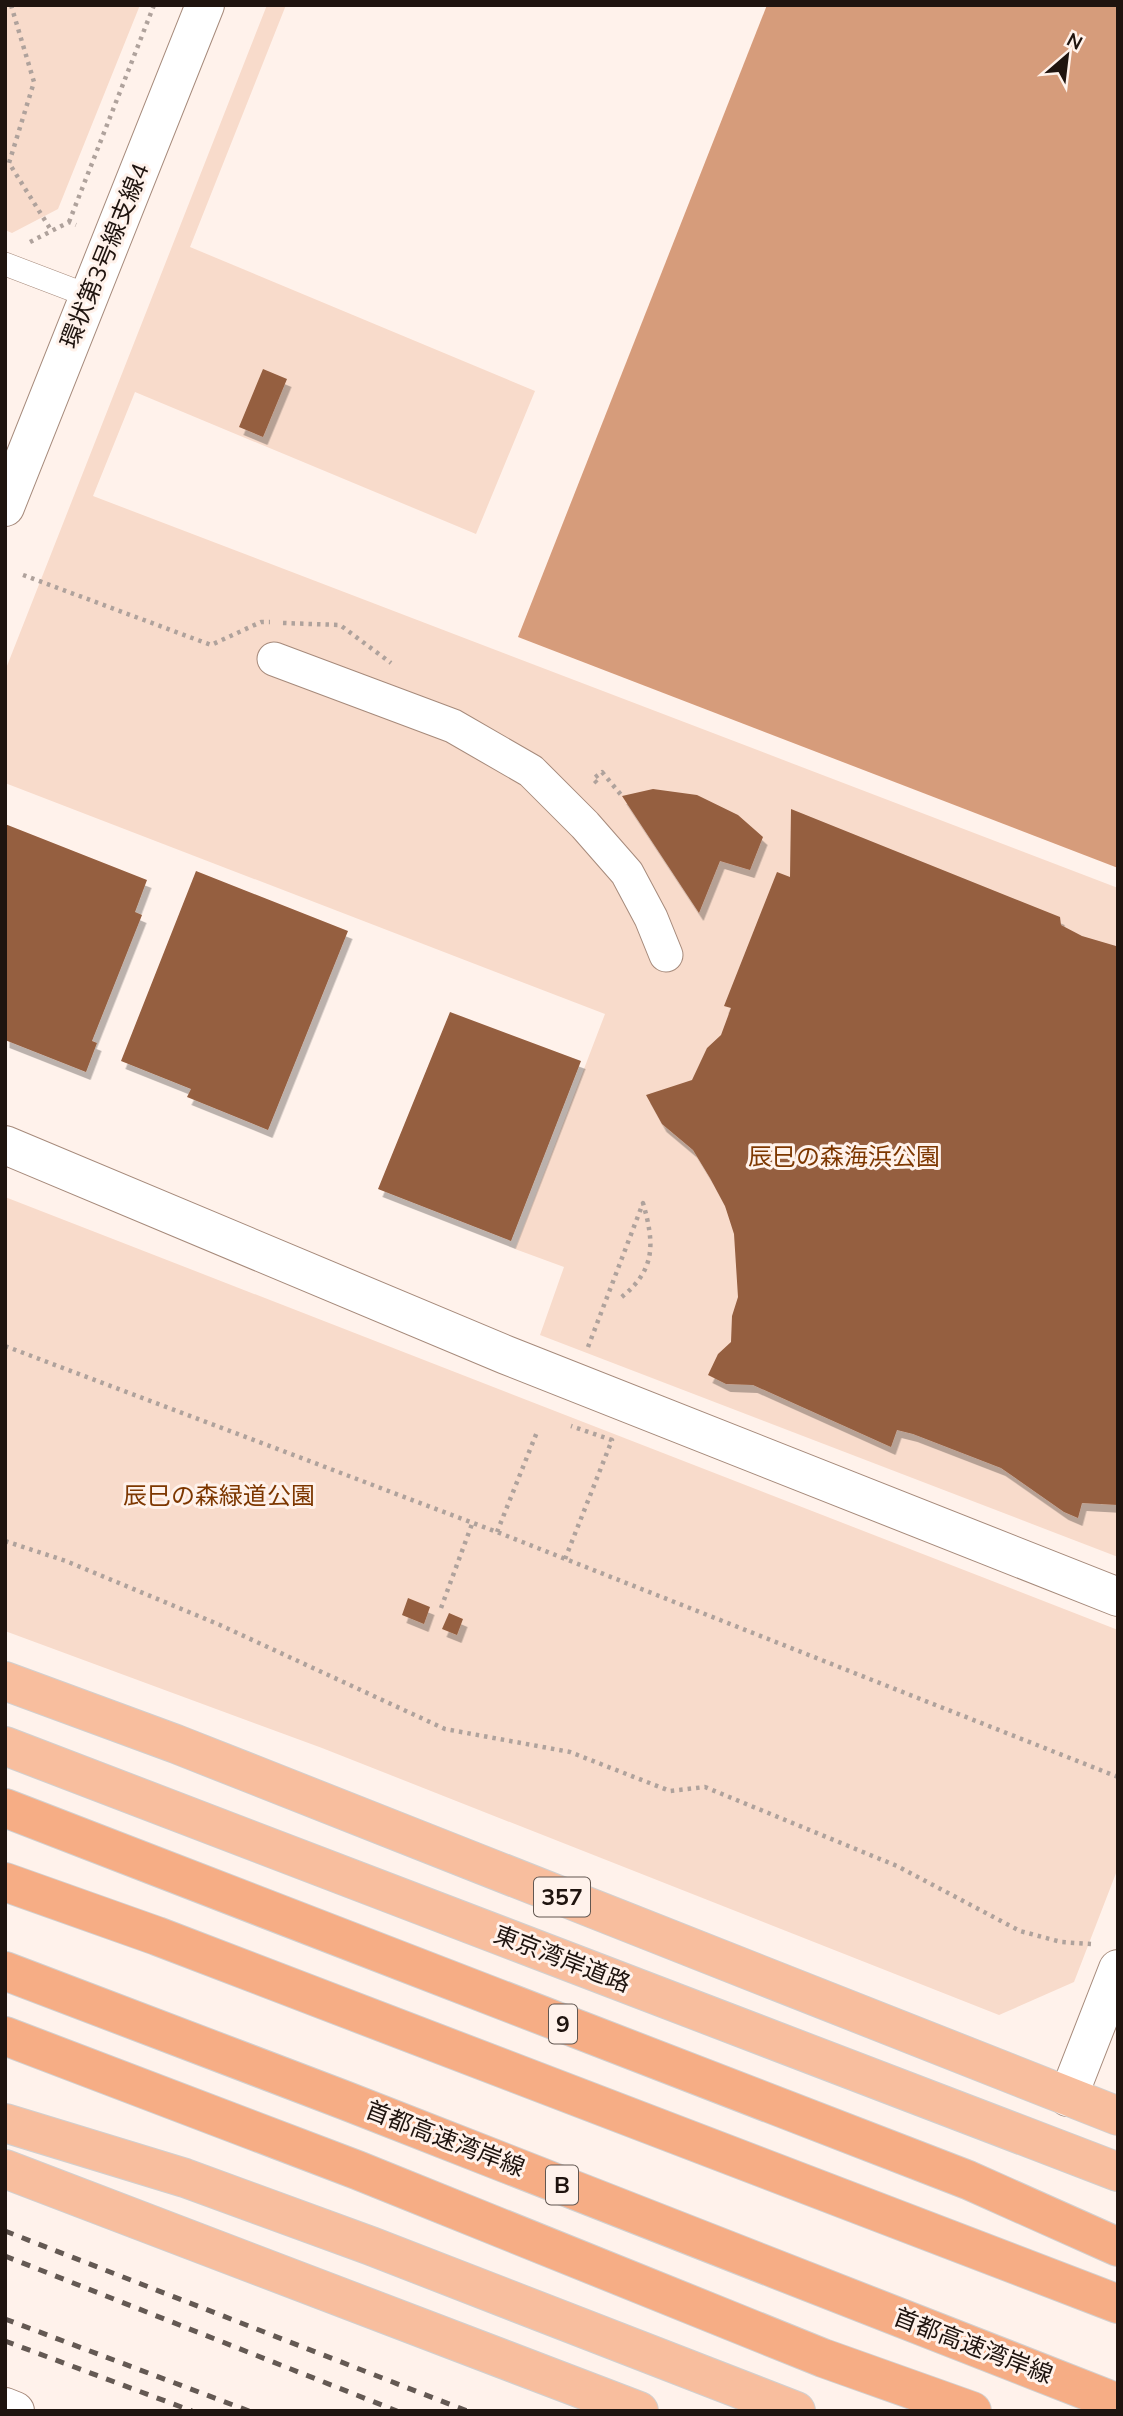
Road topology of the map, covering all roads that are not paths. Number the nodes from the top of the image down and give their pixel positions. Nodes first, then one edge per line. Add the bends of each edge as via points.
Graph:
1 (205, 5) edge
2 (5, 264) edge
3 (89, 296) junction
4 (5, 507) edge
5 (274, 659) dead end
6 (666, 956) dead end
7 (5, 1145) edge
8 (1118, 1597) edge
9 (5, 1681) edge
10 (5, 1746) edge
11 (5, 1808) edge
12 (5, 1882) edge
13 (1107, 1958) edge
14 (5, 1971) edge
15 (5, 2036) edge
16 (1068, 2097) junction
17 (1118, 2116) edge
18 (5, 2123) edge
19 (5, 2169) edge
20 (1118, 2172) edge
21 (1118, 2246) edge
22 (1118, 2304) edge
23 (1118, 2403) edge
24 (5, 2407) edge
25 (15, 2411) edge
26 (639, 2411) edge
27 (796, 2411) edge
28 (972, 2411) edge

1 - 3 street, 環状第3号線支線4
2 - 3 lane
3 - 4 street, 環状第3号線支線4
5 - 6 street via 453,726 531,772 626,873
7 - 8 street via 506,1355
9 - 16 highway, 357 via 176,1744
10 - 20 highway, 東京湾岸道路 / 357
11 - 21 highway, 9 via 968,2180
12 - 22 highway
13 - 16 street
14 - 23 highway, 首都高速湾岸線 / B
15 - 28 highway via 357,2170 823,2358
16 - 17 highway, 357
18 - 27 highway via 185,2178
19 - 26 highway
24 - 25 street

